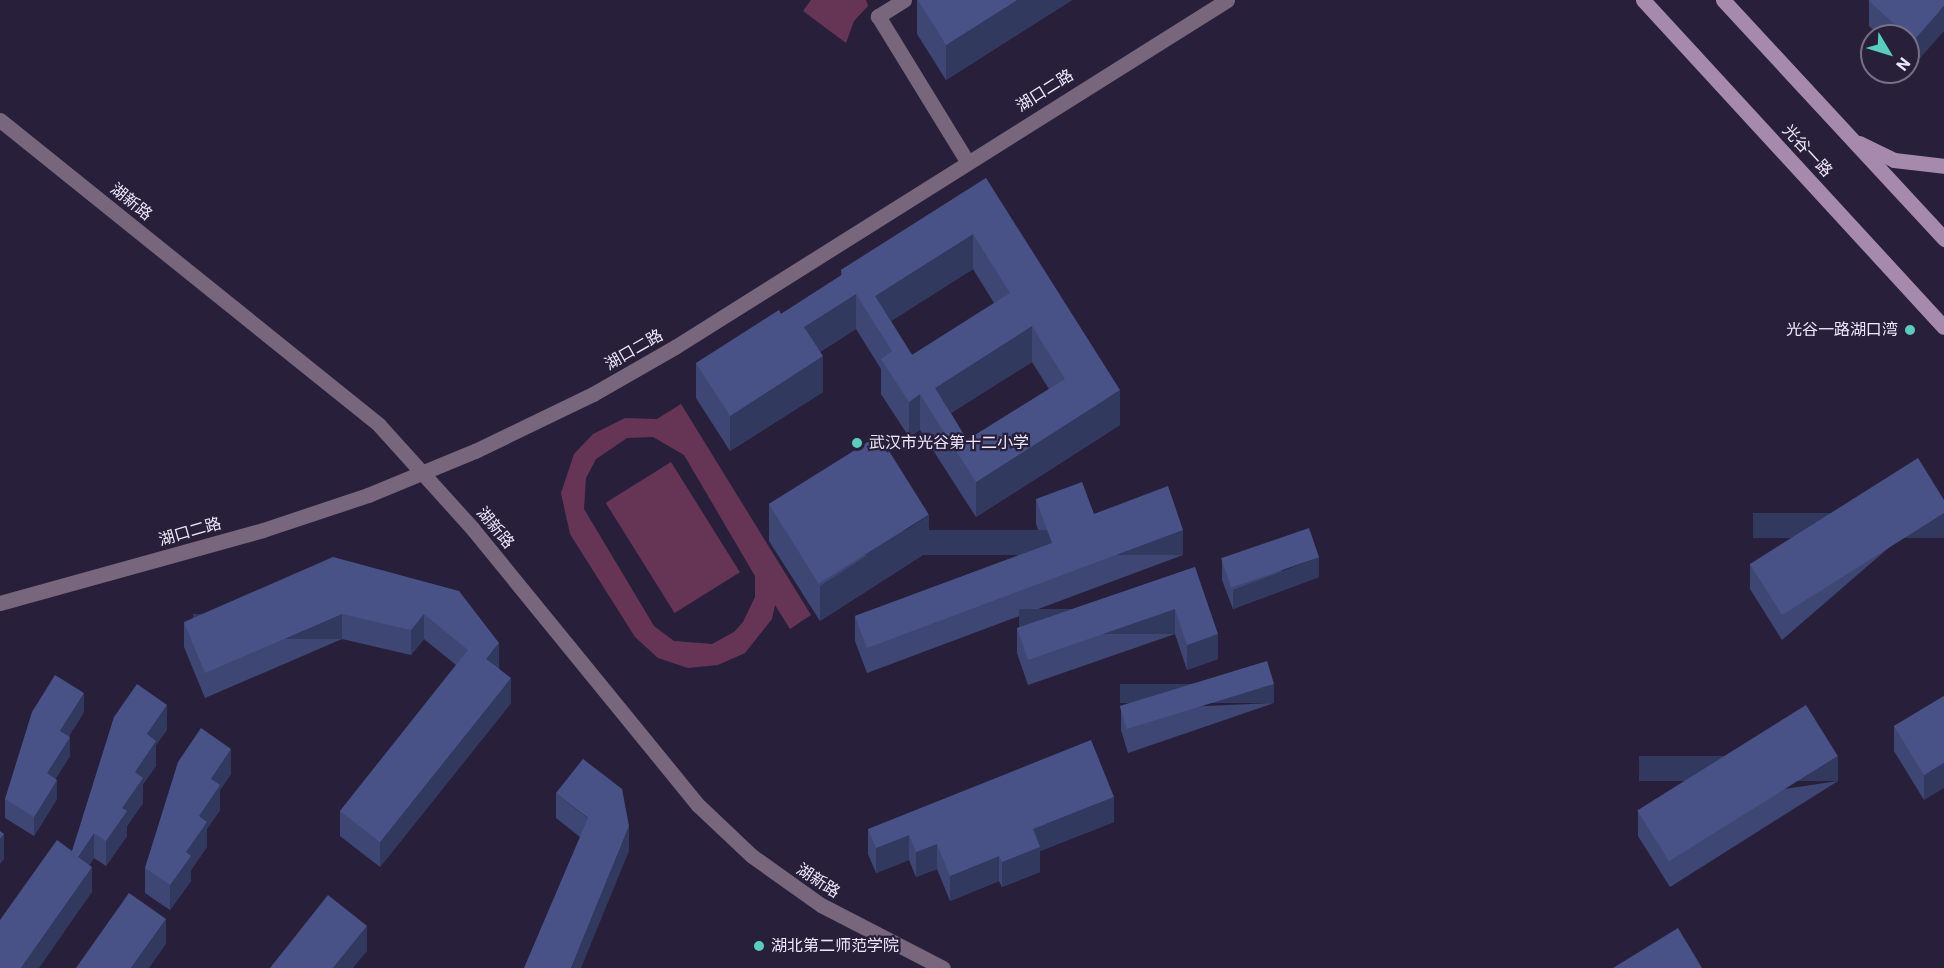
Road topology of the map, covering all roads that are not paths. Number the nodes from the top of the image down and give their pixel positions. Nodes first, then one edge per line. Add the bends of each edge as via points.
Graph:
1 (904, 0) edge
2 (1227, 0) edge
3 (1643, 0) edge
4 (1724, 0) edge
5 (887, 4) edge
6 (0, 120) edge
7 (1850, 138) junction
8 (967, 161) junction
9 (1944, 166) edge
10 (1944, 239) edge
11 (1944, 327) edge
12 (422, 473) junction
13 (0, 603) edge
14 (943, 968) edge

1 - 5 street
2 - 8 street, 湖口二路
3 - 11 main road, 光谷一路
4 - 7 main road
5 - 8 street via 878,16
6 - 12 street, 湖新路 via 379,425
7 - 9 main road via 1894,160
7 - 10 main road
8 - 12 street, 湖口二路 via 675,347 592,394
12 - 13 street, 湖口二路 via 263,530
12 - 14 street, 湖新路 via 472,528 698,805 724,831 821,905

